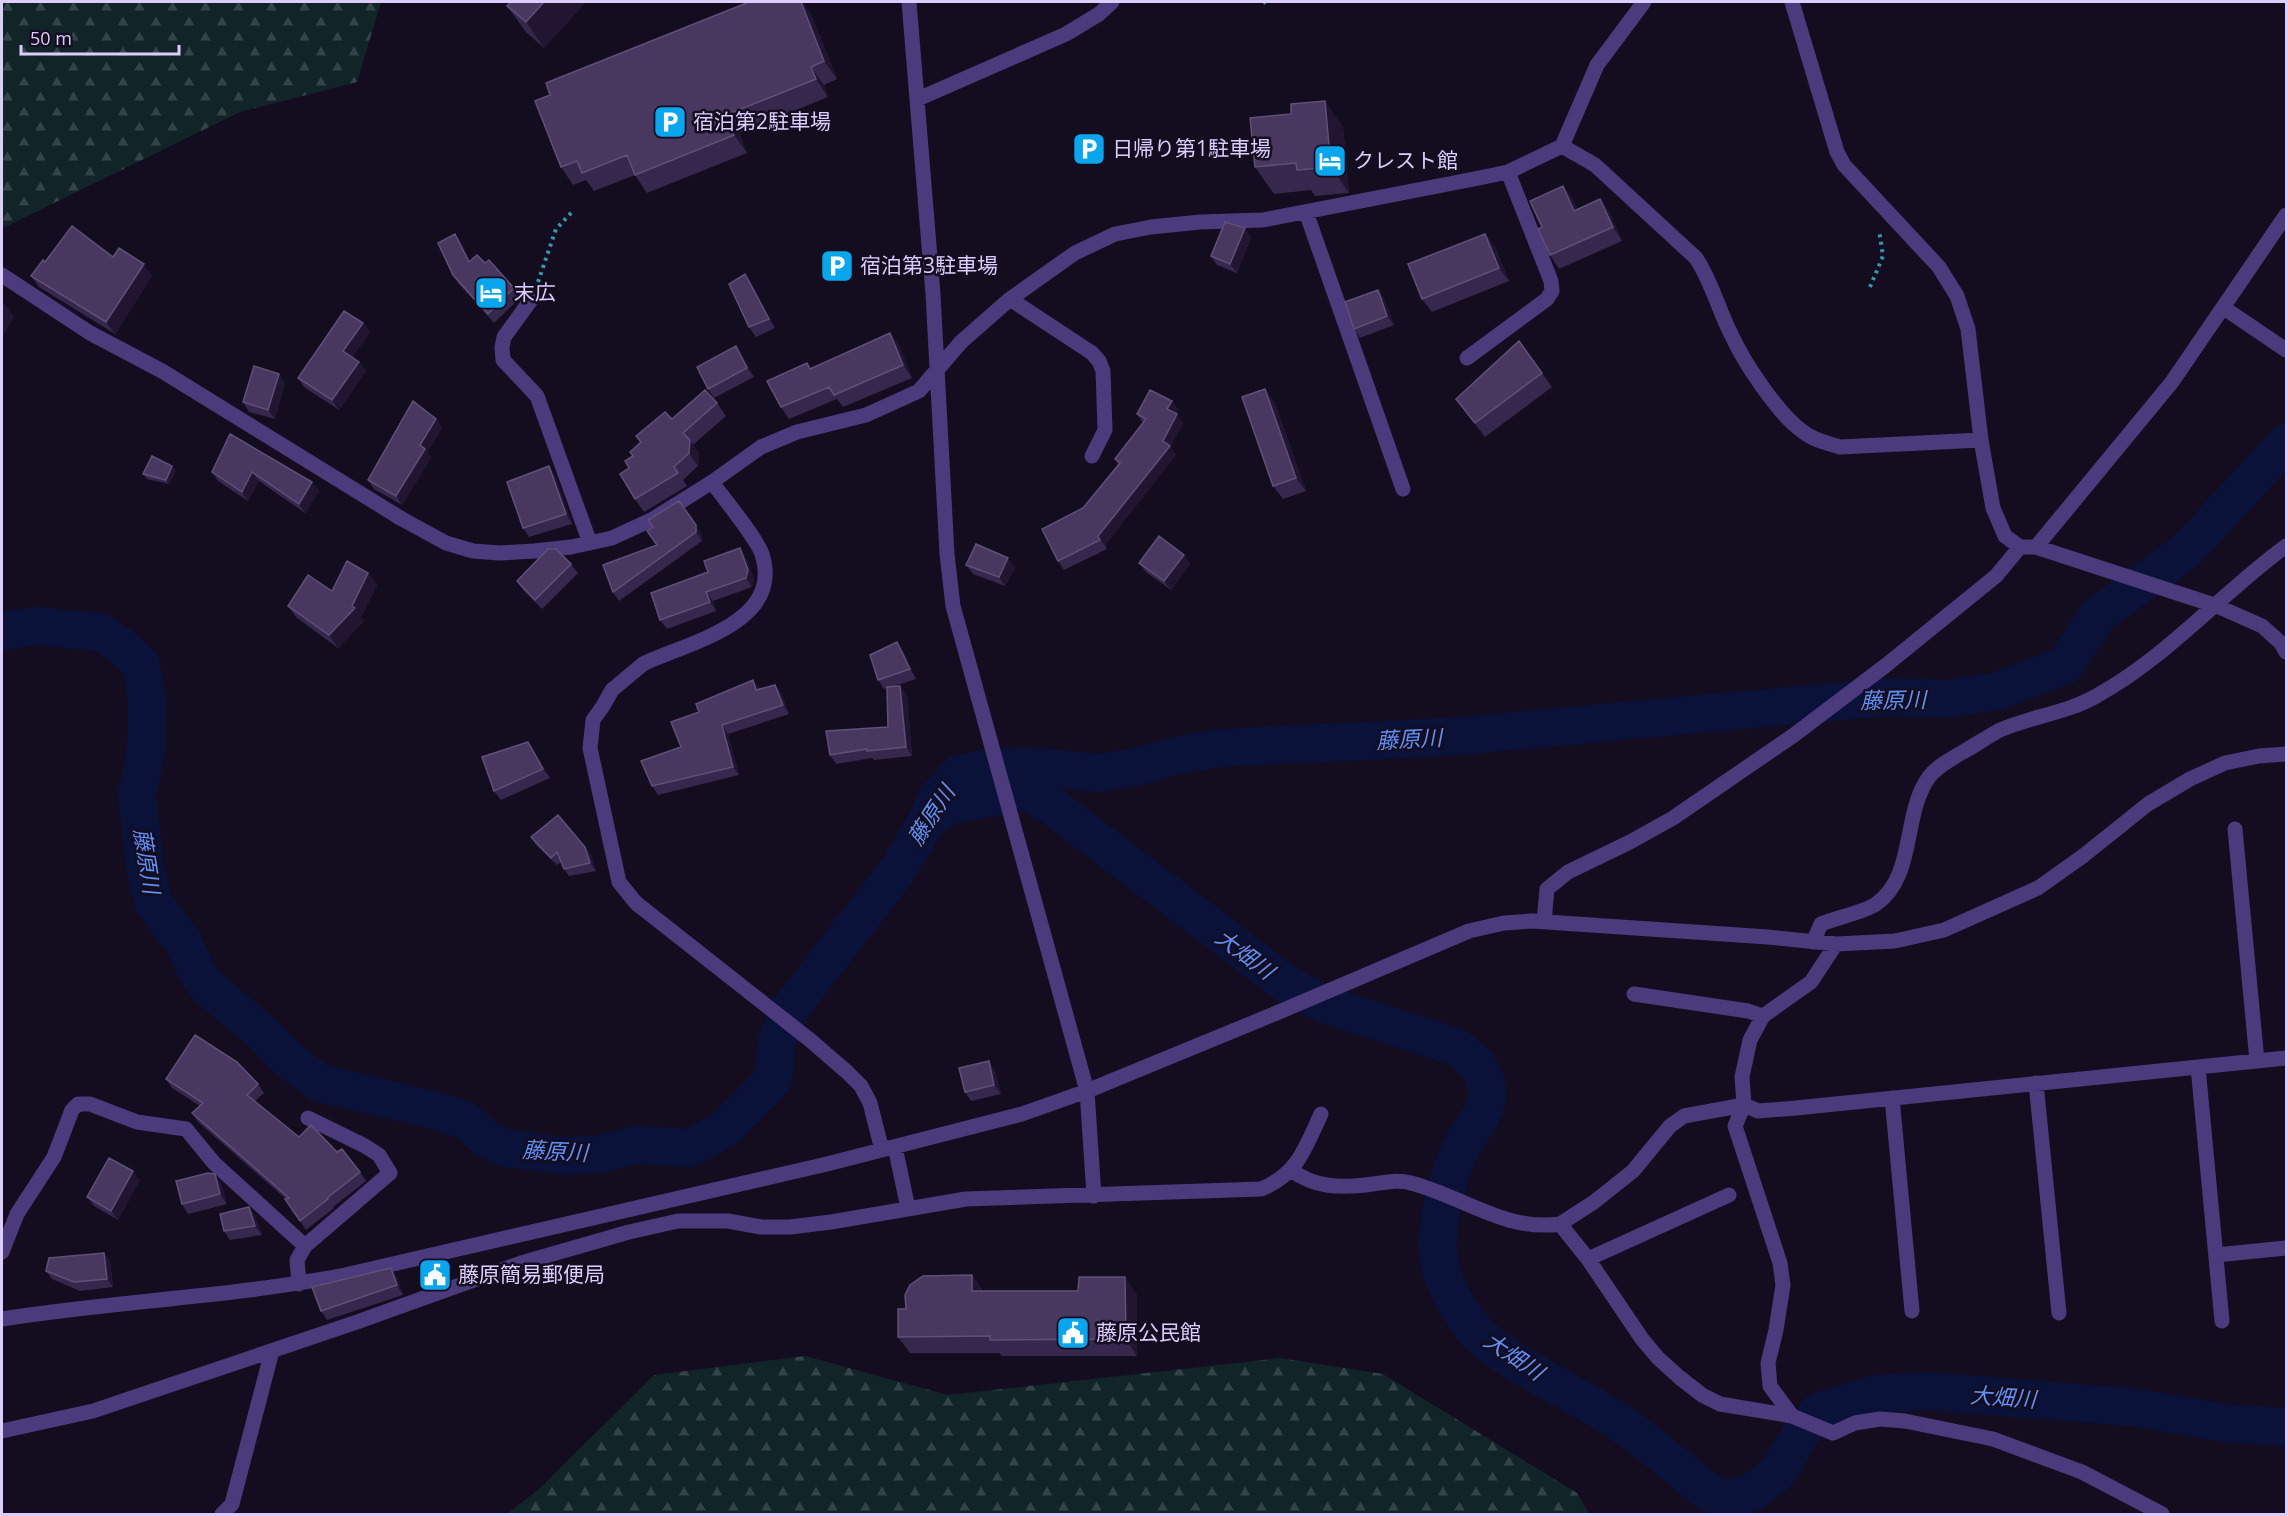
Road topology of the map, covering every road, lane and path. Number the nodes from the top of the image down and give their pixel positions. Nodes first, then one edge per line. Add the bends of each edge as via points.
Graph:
1 (909, 2) edge
2 (1112, 2) edge
3 (1644, 2) edge
4 (1792, 2) edge
5 (918, 99) junction
6 (1562, 146) junction
7 (1508, 172) junction
8 (572, 212) dead end
9 (1306, 212) junction
10 (2286, 215) edge
11 (1878, 228) dead end
12 (2282, 233) edge
13 (2, 275) edge
14 (1870, 286) dead end
15 (533, 297) joint
16 (1010, 299) junction
17 (2224, 308) junction
18 (2286, 350) edge
19 (1467, 358) dead end
20 (936, 374) junction
21 (1981, 440) junction
22 (1092, 456) dead end
23 (712, 482) junction
24 (1403, 489) dead end
25 (590, 543) junction
26 (2286, 546) edge
27 (2020, 547) junction
28 (2036, 547) junction
29 (2211, 603) junction
30 (2286, 652) edge
31 (2286, 754) edge
32 (2235, 829) dead end
33 (1544, 922) junction
34 (1813, 942) junction
35 (1836, 944) junction
36 (1634, 994) dead end
37 (1763, 1016) junction
38 (2286, 1058) edge
39 (2257, 1061) junction
40 (2198, 1067) junction
41 (2036, 1083) junction
42 (1087, 1091) junction
43 (1892, 1098) junction
44 (1744, 1106) junction
45 (1321, 1114) dead end
46 (308, 1118) dead end
47 (889, 1149) junction
48 (1291, 1170) junction
49 (1729, 1195) dead end
50 (1094, 1196) junction
51 (908, 1208) junction
52 (1560, 1224) junction
53 (305, 1246) junction
54 (2286, 1248) edge
55 (2, 1252) edge
56 (2216, 1255) junction
57 (1588, 1259) junction
58 (299, 1284) junction
59 (1912, 1311) dead end
60 (2059, 1313) dead end
61 (2, 1319) edge
62 (2222, 1321) dead end
63 (272, 1351) junction
64 (1795, 1417) junction
65 (2, 1431) edge
66 (222, 1515) edge
67 (2162, 1515) edge

1 - 5 street
2 - 5 street via 1066,33
3 - 6 street via 1597,65
4 - 21 street via 1844,165 1939,267 1957,296 1968,329
5 - 20 street
6 - 7 street
6 - 21 street via 1595,165 1696,258 1740,352 1801,431 1840,447
7 - 9 street
7 - 19 street via 1552,291
8 - 15 path via 556,229
9 - 16 street via 1263,220 1200,222 1116,234 1075,253
9 - 24 street
10 - 12 street
11 - 14 path via 1883,256
12 - 17 street
13 - 25 street via 90,333 162,371 446,543 473,552 499,553
15 - 25 street via 504,337 503,360 537,396
16 - 20 street via 962,342
16 - 22 street via 1099,361 1104,381 1105,430
17 - 18 street
17 - 28 street via 2172,382
20 - 23 street via 920,391 891,405 797,432 761,447
20 - 42 street via 953,606
21 - 27 street via 1993,508 2005,536
23 - 25 street via 653,519 612,538
23 - 47 street via 761,553 765,586 759,600 735,623 631,673 612,690 594,720 590,748 619,882 636,903 810,1040 861,1086
26 - 29 street
27 - 28 street
27 - 33 street via 1996,576 1794,735 1673,818 1568,872 1547,889
28 - 29 street
29 - 30 street via 2262,626
29 - 34 street via 2137,669 2099,695 2001,730 1939,766 1919,796 1898,876 1888,895 1874,906 1821,924
31 - 35 street via 2225,763 2190,779 2148,804 2038,888 1991,911 1944,930 1895,941
32 - 39 street
33 - 34 street
33 - 42 street via 1504,923 1469,931
34 - 35 street
35 - 37 street via 1811,981
36 - 37 street
37 - 44 street via 1750,1040 1742,1077
38 - 39 street
39 - 40 street
40 - 41 street
40 - 56 street
41 - 43 street
41 - 60 street
42 - 47 street via 1022,1114
42 - 50 street
43 - 44 street via 1758,1110
43 - 59 street
44 - 52 street via 1684,1116 1670,1126 1633,1171
44 - 64 street via 1735,1126 1771,1230 1783,1285 1768,1363 1770,1386
45 - 48 street via 1301,1158
46 - 53 street via 379,1155 390,1173
47 - 51 street
47 - 58 street
48 - 50 street via 1261,1189
48 - 52 street via 1321,1186 1410,1183 1519,1223 1542,1227
49 - 57 street
50 - 51 street via 966,1199
51 - 63 street via 790,1227 678,1221 629,1232 521,1263
52 - 57 street
53 - 55 street via 214,1163 186,1129 137,1122 90,1104 78,1104 54,1157 17,1214
53 - 58 street via 297,1260
54 - 56 street
56 - 62 street
57 - 64 street via 1642,1339 1702,1395 1720,1404
58 - 61 street
63 - 65 street via 93,1411
63 - 66 street via 232,1504
64 - 67 street via 1833,1433 1880,1419 1993,1439 2082,1472

